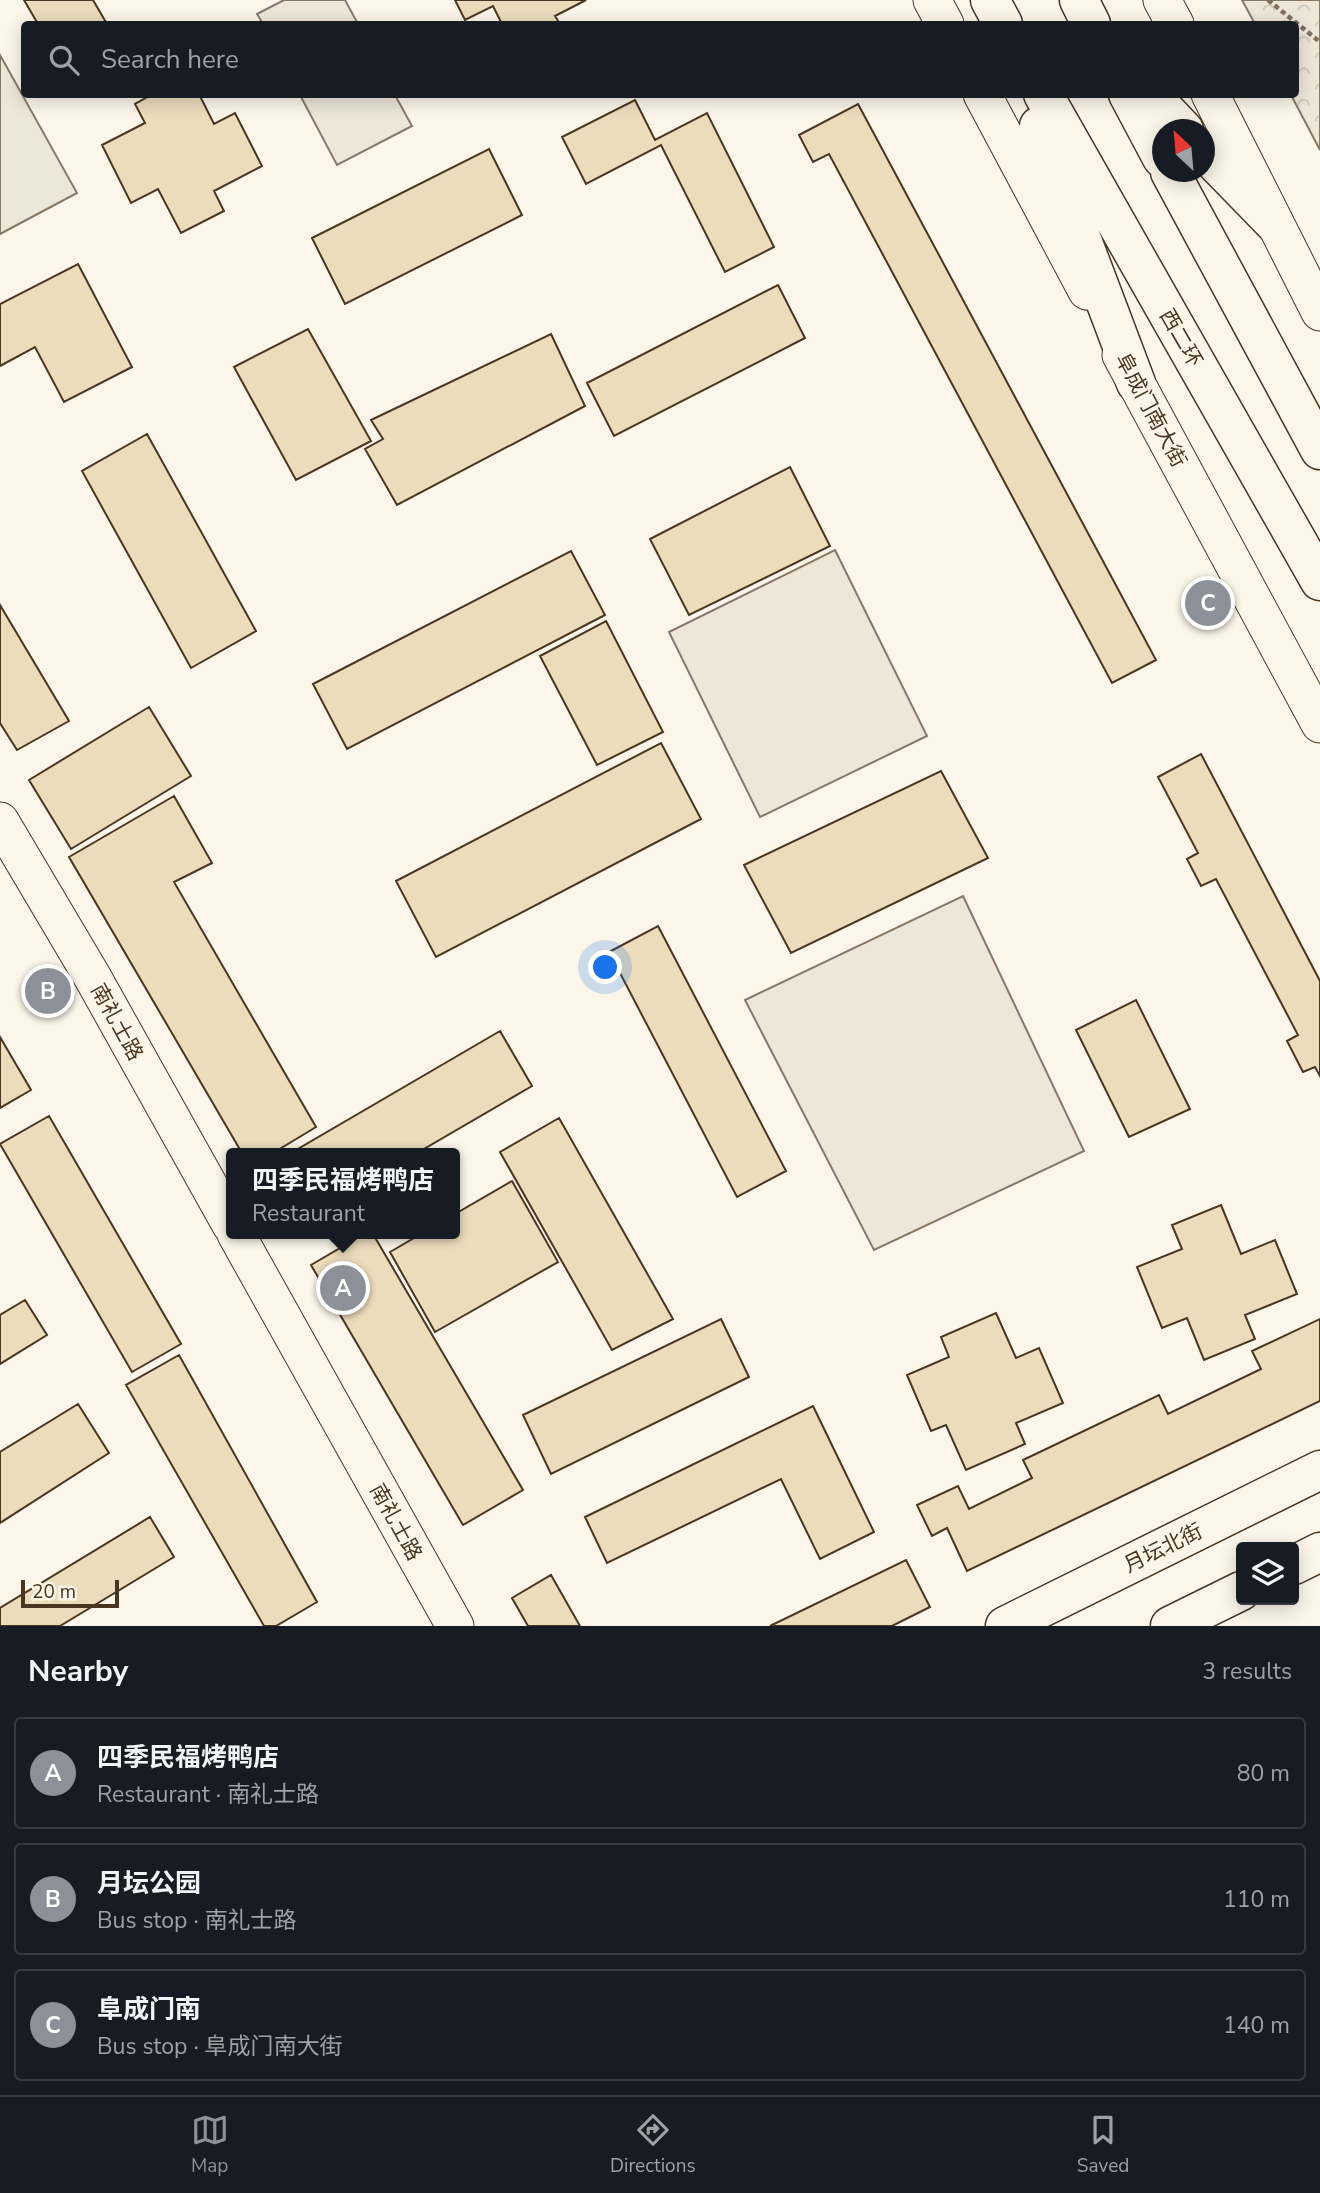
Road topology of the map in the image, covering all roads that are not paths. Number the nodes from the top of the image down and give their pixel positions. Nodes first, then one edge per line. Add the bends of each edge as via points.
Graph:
1 (932, 0) edge
2 (1079, 0) edge
3 (1162, 0) edge
4 (943, 21) edge
5 (1090, 21) edge
6 (1173, 21) edge
7 (984, 98) edge
8 (1029, 98) edge
9 (1045, 98) edge
10 (1130, 98) edge
11 (1154, 98) edge
12 (1212, 98) edge
13 (1174, 119) edge
14 (1152, 138) edge
15 (1215, 161) edge
16 (1175, 182) edge
17 (1274, 223) junction
18 (1320, 312) edge
19 (1136, 383) junction
20 (1320, 450) edge
21 (1320, 581) edge
22 (1320, 724) edge
23 (0, 821) edge
24 (226, 1217) edge
25 (239, 1239) edge
26 (1320, 1471) edge
27 (1320, 1552) edge
28 (1299, 1562) edge
29 (1236, 1593) edge
30 (455, 1626) edge
31 (1005, 1626) edge
32 (1170, 1626) edge

1 - 4 street
2 - 5 main road
3 - 6 street
7 - 19 street, 阜成门南大街
8 - 19 main road
9 - 21 main road, 西二环
10 - 14 main road
11 - 13 main road
12 - 17 street
15 - 17 main road
16 - 20 main road
17 - 18 street
19 - 22 street, 阜成门南大街
23 - 24 street, 南礼士路
25 - 30 street, 南礼士路
26 - 31 main road, 月坛北街
27 - 28 main road
29 - 32 main road

